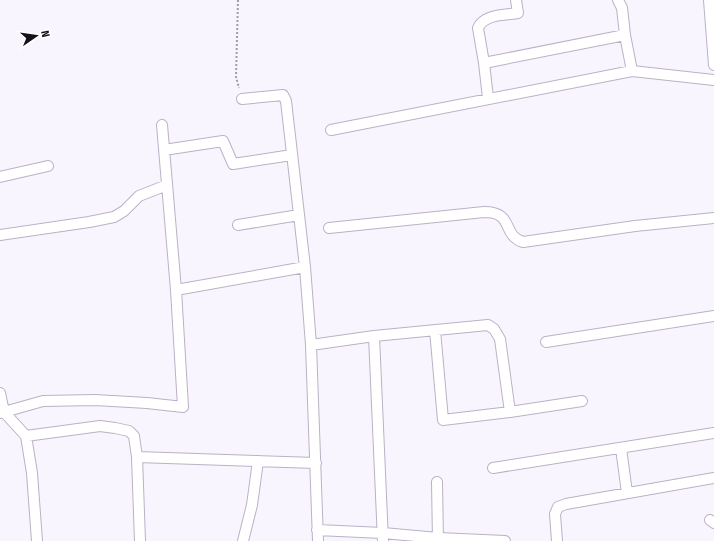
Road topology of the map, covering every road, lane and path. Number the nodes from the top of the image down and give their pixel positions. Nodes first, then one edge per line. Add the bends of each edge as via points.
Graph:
1 (238, 0) edge
2 (516, 0) edge
3 (618, 0) edge
4 (709, 0) edge
5 (625, 35) junction
6 (484, 63) junction
7 (714, 65) edge
8 (632, 71) junction
9 (714, 80) edge
10 (488, 98) junction
11 (242, 99) joint
12 (162, 126) dead end
13 (331, 130) dead end
14 (164, 150) junction
15 (292, 155) junction
16 (48, 166) dead end
17 (0, 176) edge
18 (167, 185) junction
19 (299, 215) junction
20 (714, 218) edge
21 (238, 225) dead end
22 (330, 228) dead end
23 (0, 236) edge
24 (305, 267) junction
25 (176, 290) junction
26 (714, 316) edge
27 (436, 330) junction
28 (374, 336) junction
29 (546, 342) dead end
30 (312, 345) junction
31 (0, 393) edge
32 (582, 401) dead end
33 (510, 412) junction
34 (2, 413) edge
35 (714, 433) edge
36 (26, 436) junction
37 (621, 448) junction
38 (137, 457) junction
39 (258, 461) junction
40 (316, 463) junction
41 (493, 468) dead end
42 (714, 478) edge
43 (437, 482) dead end
44 (628, 493) junction
45 (317, 530) junction
46 (383, 537) edge
47 (438, 540) edge
48 (37, 541) edge
49 (140, 541) edge
50 (243, 541) edge
51 (318, 541) edge
52 (493, 541) edge
53 (505, 541) edge
54 (557, 541) edge

1 - 11 path via 236,78
2 - 6 street via 518,12 485,19 480,23 478,28
3 - 5 street via 622,8
4 - 7 street
5 - 6 street
5 - 8 street
6 - 10 street
8 - 9 street
8 - 10 street
10 - 13 street
11 - 15 street via 283,95 286,101
12 - 14 street
14 - 15 street via 223,141 233,164
14 - 18 street
15 - 19 street
16 - 17 street
18 - 23 street via 139,196 114,217
18 - 25 street
19 - 21 street
19 - 24 street
20 - 22 street via 524,242 517,240 502,216 494,212
24 - 25 street
24 - 30 street
25 - 34 street via 183,408 95,400 43,401
26 - 29 street
27 - 28 street
27 - 33 street via 488,325 494,329 500,339
27 - 33 street via 443,420
28 - 30 street
28 - 46 street
30 - 40 street
31 - 34 street
32 - 33 street
34 - 36 street
35 - 37 street
36 - 38 street via 100,426 129,431 134,436
36 - 48 street via 32,473
37 - 41 street
37 - 44 street
38 - 39 street
38 - 49 street
39 - 40 street
39 - 50 street via 252,505
40 - 45 street
42 - 44 street
43 - 47 street
44 - 54 street via 558,507 554,514
45 - 46 street
45 - 51 street
46 - 47 street
47 - 52 street
52 - 53 street

